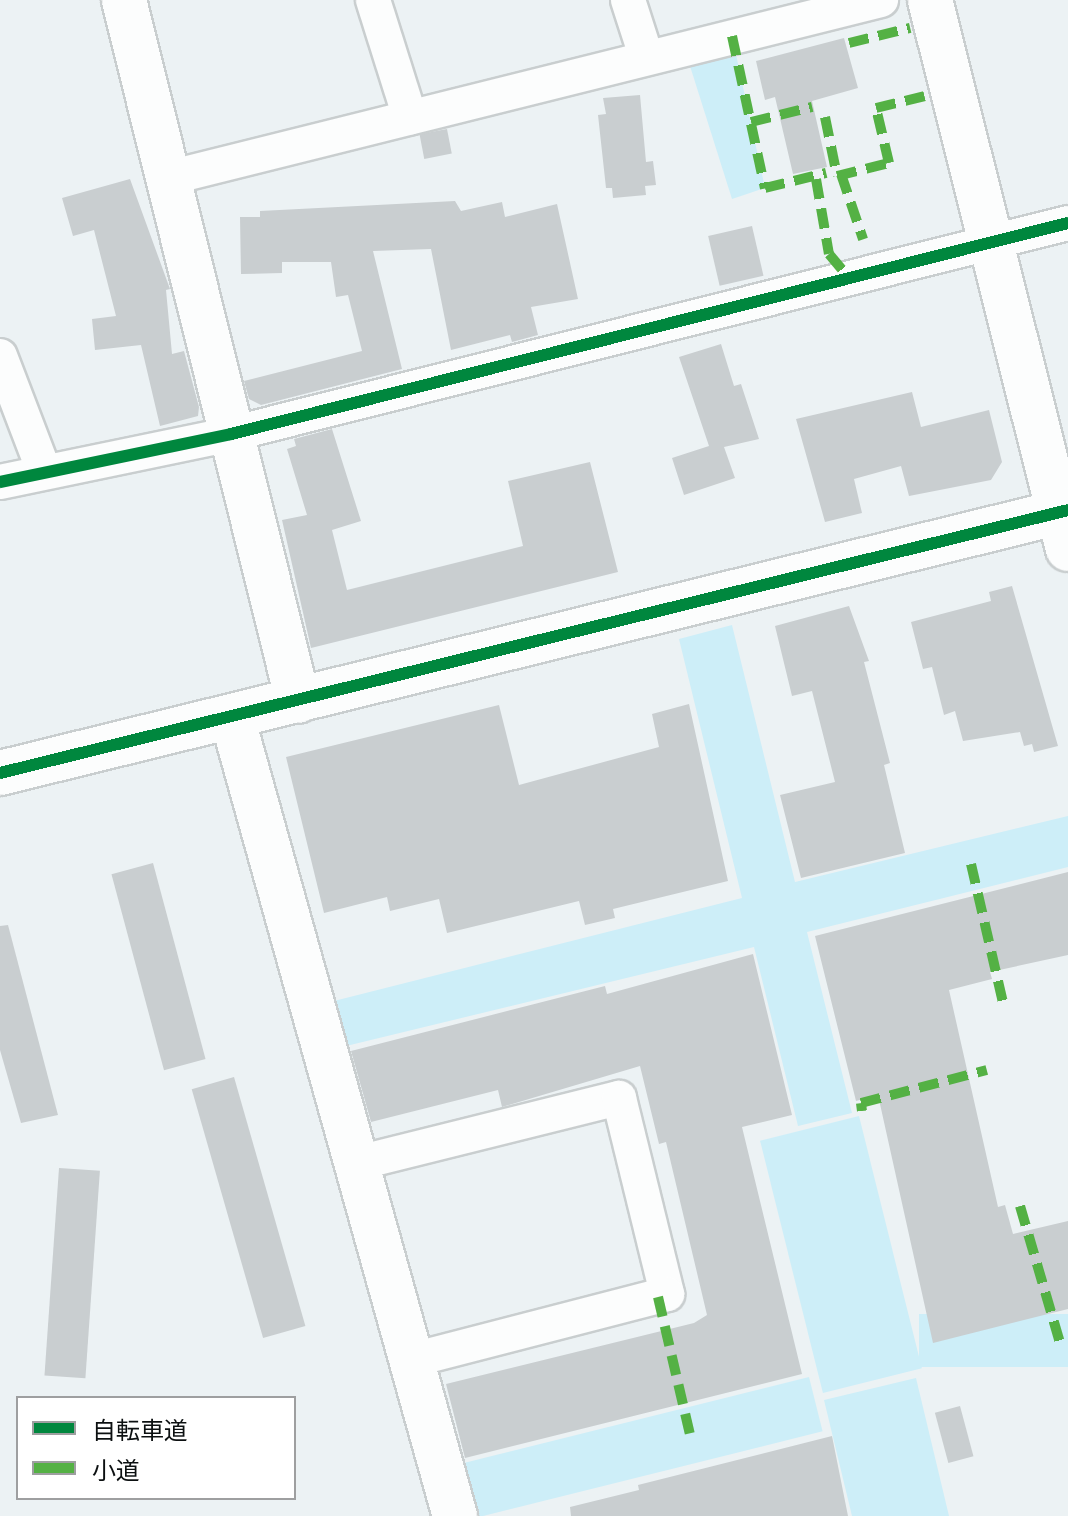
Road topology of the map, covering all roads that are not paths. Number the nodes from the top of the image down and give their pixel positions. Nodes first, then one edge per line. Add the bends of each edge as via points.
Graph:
1 (124, 0) edge
2 (373, 0) edge
3 (628, 0) edge
4 (881, 0) edge
5 (930, 0) edge
6 (646, 56) junction
7 (410, 117) junction
8 (168, 178) junction
9 (1068, 223) edge
10 (992, 242) junction
11 (0, 356) edge
12 (231, 434) junction
13 (44, 471) junction
14 (0, 482) edge
15 (1065, 524) edge
16 (298, 701) junction
17 (232, 717) junction
18 (0, 773) edge
19 (358, 1163) junction
20 (412, 1360) junction
21 (455, 1516) edge

1 - 8 street
2 - 7 street
3 - 6 street
4 - 6 street
5 - 10 street
6 - 7 street
7 - 8 street
8 - 12 street
9 - 10 street
10 - 12 street
10 - 15 street
11 - 13 street
12 - 13 street
12 - 16 street
13 - 14 street
15 - 16 street
16 - 17 street
17 - 18 street
17 - 19 street
19 - 20 street
19 - 20 street via 619,1098 667,1294
20 - 21 street

